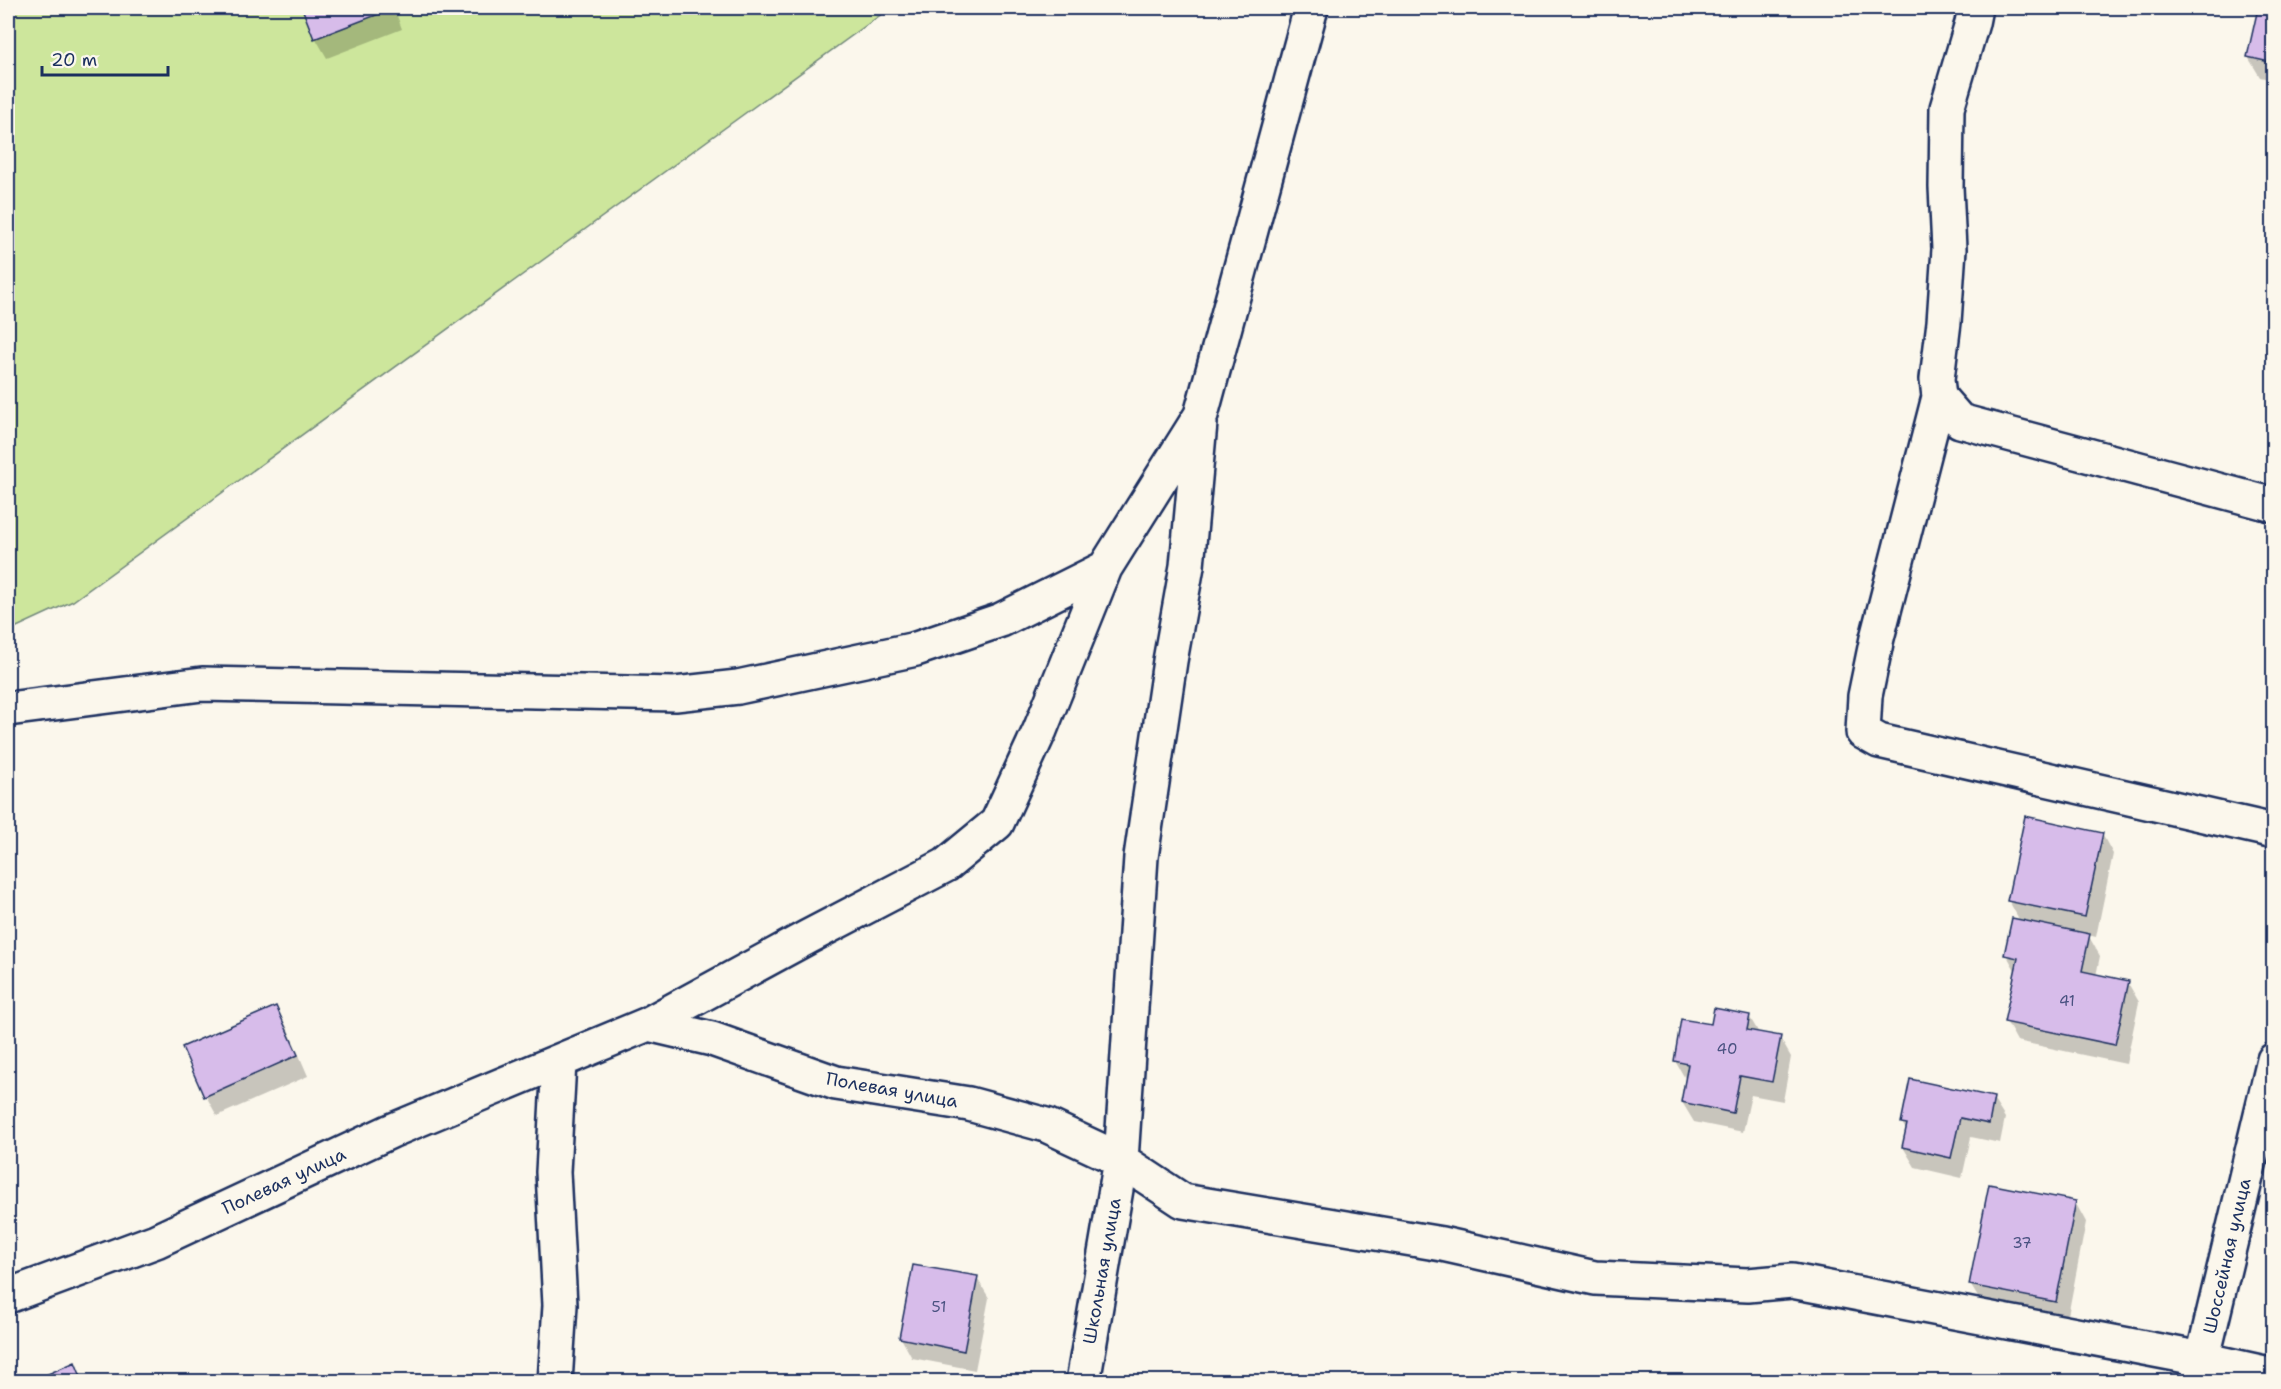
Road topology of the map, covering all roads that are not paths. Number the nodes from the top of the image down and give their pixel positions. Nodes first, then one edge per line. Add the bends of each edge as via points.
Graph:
1 (1311, 8) edge
2 (1975, 8) edge
3 (1939, 397) junction
4 (1201, 415) junction
5 (2274, 505) edge
6 (1105, 568) junction
7 (8, 709) edge
8 (2274, 831) edge
9 (648, 1024) junction
10 (2274, 1060) edge
11 (559, 1062) junction
12 (1121, 1160) junction
13 (8, 1296) edge
14 (2200, 1370) edge
15 (2274, 1375) edge
16 (555, 1382) edge
17 (1083, 1382) edge

1 - 4 street
2 - 3 street via 1947,108 1949,249 1937,379
3 - 5 street via 1960,422
3 - 8 street via 1876,638 1863,732 1879,741
4 - 6 street
4 - 12 street, Школьная улица via 1186,566 1141,857
6 - 7 street via 1001,620 927,645 738,687 675,694 202,684
6 - 9 street via 1040,730 997,823 946,865
9 - 11 street, Полевая улица
9 - 12 street, Полевая улица via 712,1039 836,1083 969,1104 1046,1125
10 - 14 street, Шоссейная улица
11 - 13 street, Полевая улица via 391,1131 156,1241
11 - 16 street via 553,1172 560,1305
12 - 14 street, Полевая улица via 1183,1201 1442,1244 1595,1278 1748,1285 1792,1281
12 - 17 street, Школьная улица
14 - 15 street, Полевая улица

